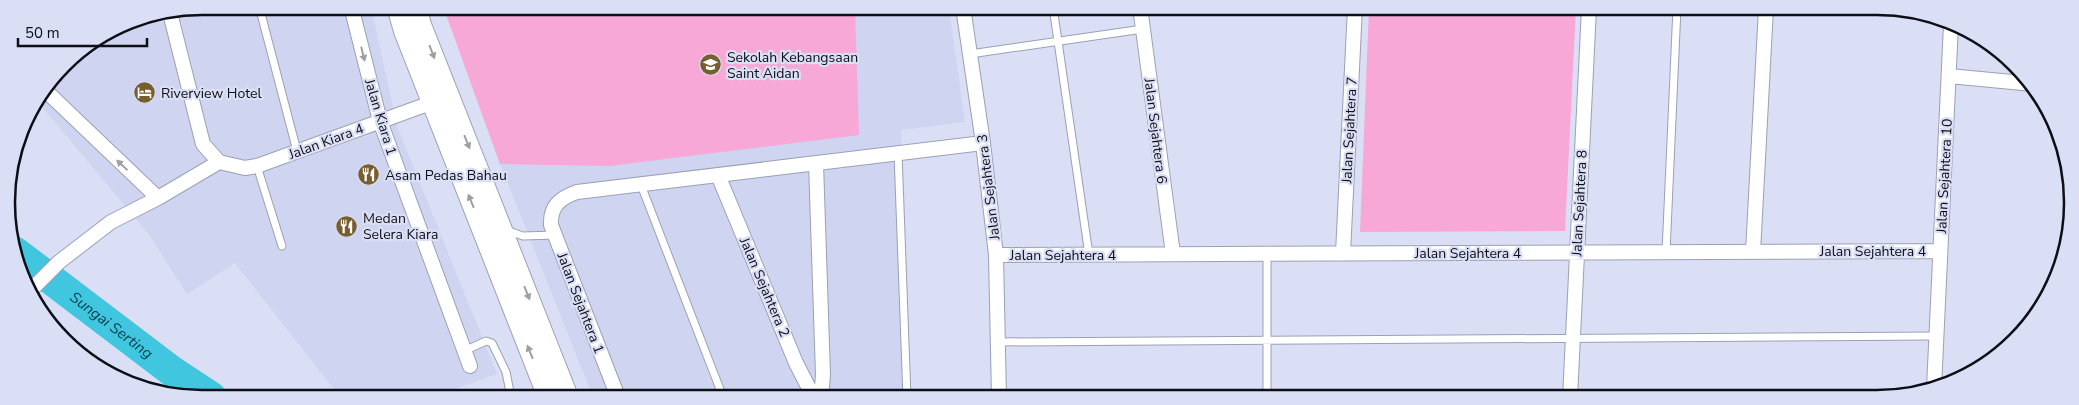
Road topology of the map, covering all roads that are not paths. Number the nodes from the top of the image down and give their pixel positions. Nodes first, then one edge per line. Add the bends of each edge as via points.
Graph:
1 (261, 15) edge
2 (353, 15) edge
3 (400, 15) edge
4 (418, 15) edge
5 (964, 15) edge
6 (1054, 15) edge
7 (1141, 15) edge
8 (1355, 15) edge
9 (1589, 15) edge
10 (1677, 15) edge
11 (1766, 15) edge
12 (171, 18) edge
13 (1143, 29) junction
14 (1951, 30) edge
15 (1058, 41) junction
16 (970, 54) junction
17 (1948, 76) junction
18 (2020, 83) edge
19 (50, 94) edge
20 (441, 100) junction
21 (380, 121) junction
22 (983, 143) junction
23 (298, 151) junction
24 (898, 153) junction
25 (219, 162) junction
26 (816, 163) junction
27 (257, 166) junction
28 (718, 175) junction
29 (641, 184) junction
30 (158, 198) junction
31 (501, 227) junction
32 (555, 235) junction
33 (282, 246) dead end
34 (1940, 251) junction
35 (1577, 252) junction
36 (1666, 252) junction
37 (1753, 252) junction
38 (1089, 254) junction
39 (1173, 254) junction
40 (1267, 254) junction
41 (1343, 254) junction
42 (996, 255) junction
43 (35, 286) edge
44 (1936, 336) junction
45 (1573, 338) junction
46 (1267, 340) junction
47 (998, 342) junction
48 (464, 351) junction
49 (470, 366) dead end
50 (1934, 381) edge
51 (510, 390) edge
52 (545, 390) edge
53 (565, 390) edge
54 (615, 390) edge
55 (720, 390) edge
56 (810, 390) edge
57 (822, 390) edge
58 (907, 390) edge
59 (999, 390) edge
60 (1268, 390) edge
61 (1570, 390) edge

1 - 23 lane
2 -> 21 street, Jalan Kiara 1
3 - 20 main road via 404,31
4 -> 20 main road
5 - 16 street, Jalan Sejahtera 3
6 - 15 lane
7 - 13 street, Jalan Sejahtera 6
8 - 41 street, Jalan Sejahtera 7
9 - 35 street, Jalan Sejahtera 8
10 - 36 lane
11 - 37 street
12 - 25 street via 203,144
13 - 15 lane
13 - 39 street, Jalan Sejahtera 6
14 - 17 street, Jalan Sejahtera 10
15 - 16 lane
15 - 38 lane
16 - 22 street, Jalan Sejahtera 3
17 - 18 street
17 - 34 street, Jalan Sejahtera 10
30 -> 19 street
20 - 21 street, Jalan Kiara 4
20 -> 31 main road
52 -> 20 main road
21 - 23 street, Jalan Kiara 4
21 - 48 street, Jalan Kiara 1
22 - 24 street
22 - 42 street, Jalan Sejahtera 3
23 - 27 street, Jalan Kiara 4
24 - 26 street
24 - 58 lane
25 - 27 street, Jalan Kiara 4 via 244,168
25 - 30 street
26 - 28 street
26 - 57 street
27 - 33 lane
28 - 29 street
28 - 56 street, Jalan Sejahtera 2
29 - 32 street, Jalan Sejahtera 1 via 578,192 561,200 553,208 551,219
29 - 55 lane
30 - 43 street via 111,222
31 - 32 lane via 523,236
31 -> 53 main road
32 - 54 street, Jalan Sejahtera 1
34 - 37 street, Jalan Sejahtera 4
34 - 44 street, Jalan Sejahtera 10
35 - 36 street, Jalan Sejahtera 4
35 - 41 street, Jalan Sejahtera 4
35 - 45 street, Jalan Sejahtera 8
36 - 37 street, Jalan Sejahtera 4
38 - 39 street, Jalan Sejahtera 4
38 - 42 street, Jalan Sejahtera 4
39 - 40 street, Jalan Sejahtera 4
40 - 41 street, Jalan Sejahtera 4
40 - 46 lane
42 - 47 street, Jalan Sejahtera 3
44 - 45 lane
44 - 50 street, Jalan Sejahtera 10
45 - 46 lane
45 - 61 street, Jalan Sejahtera 8
46 - 47 lane
46 - 60 lane
47 - 59 street, Jalan Sejahtera 3
48 - 49 street, Jalan Kiara 1
48 - 51 lane via 486,341 492,343 506,372

